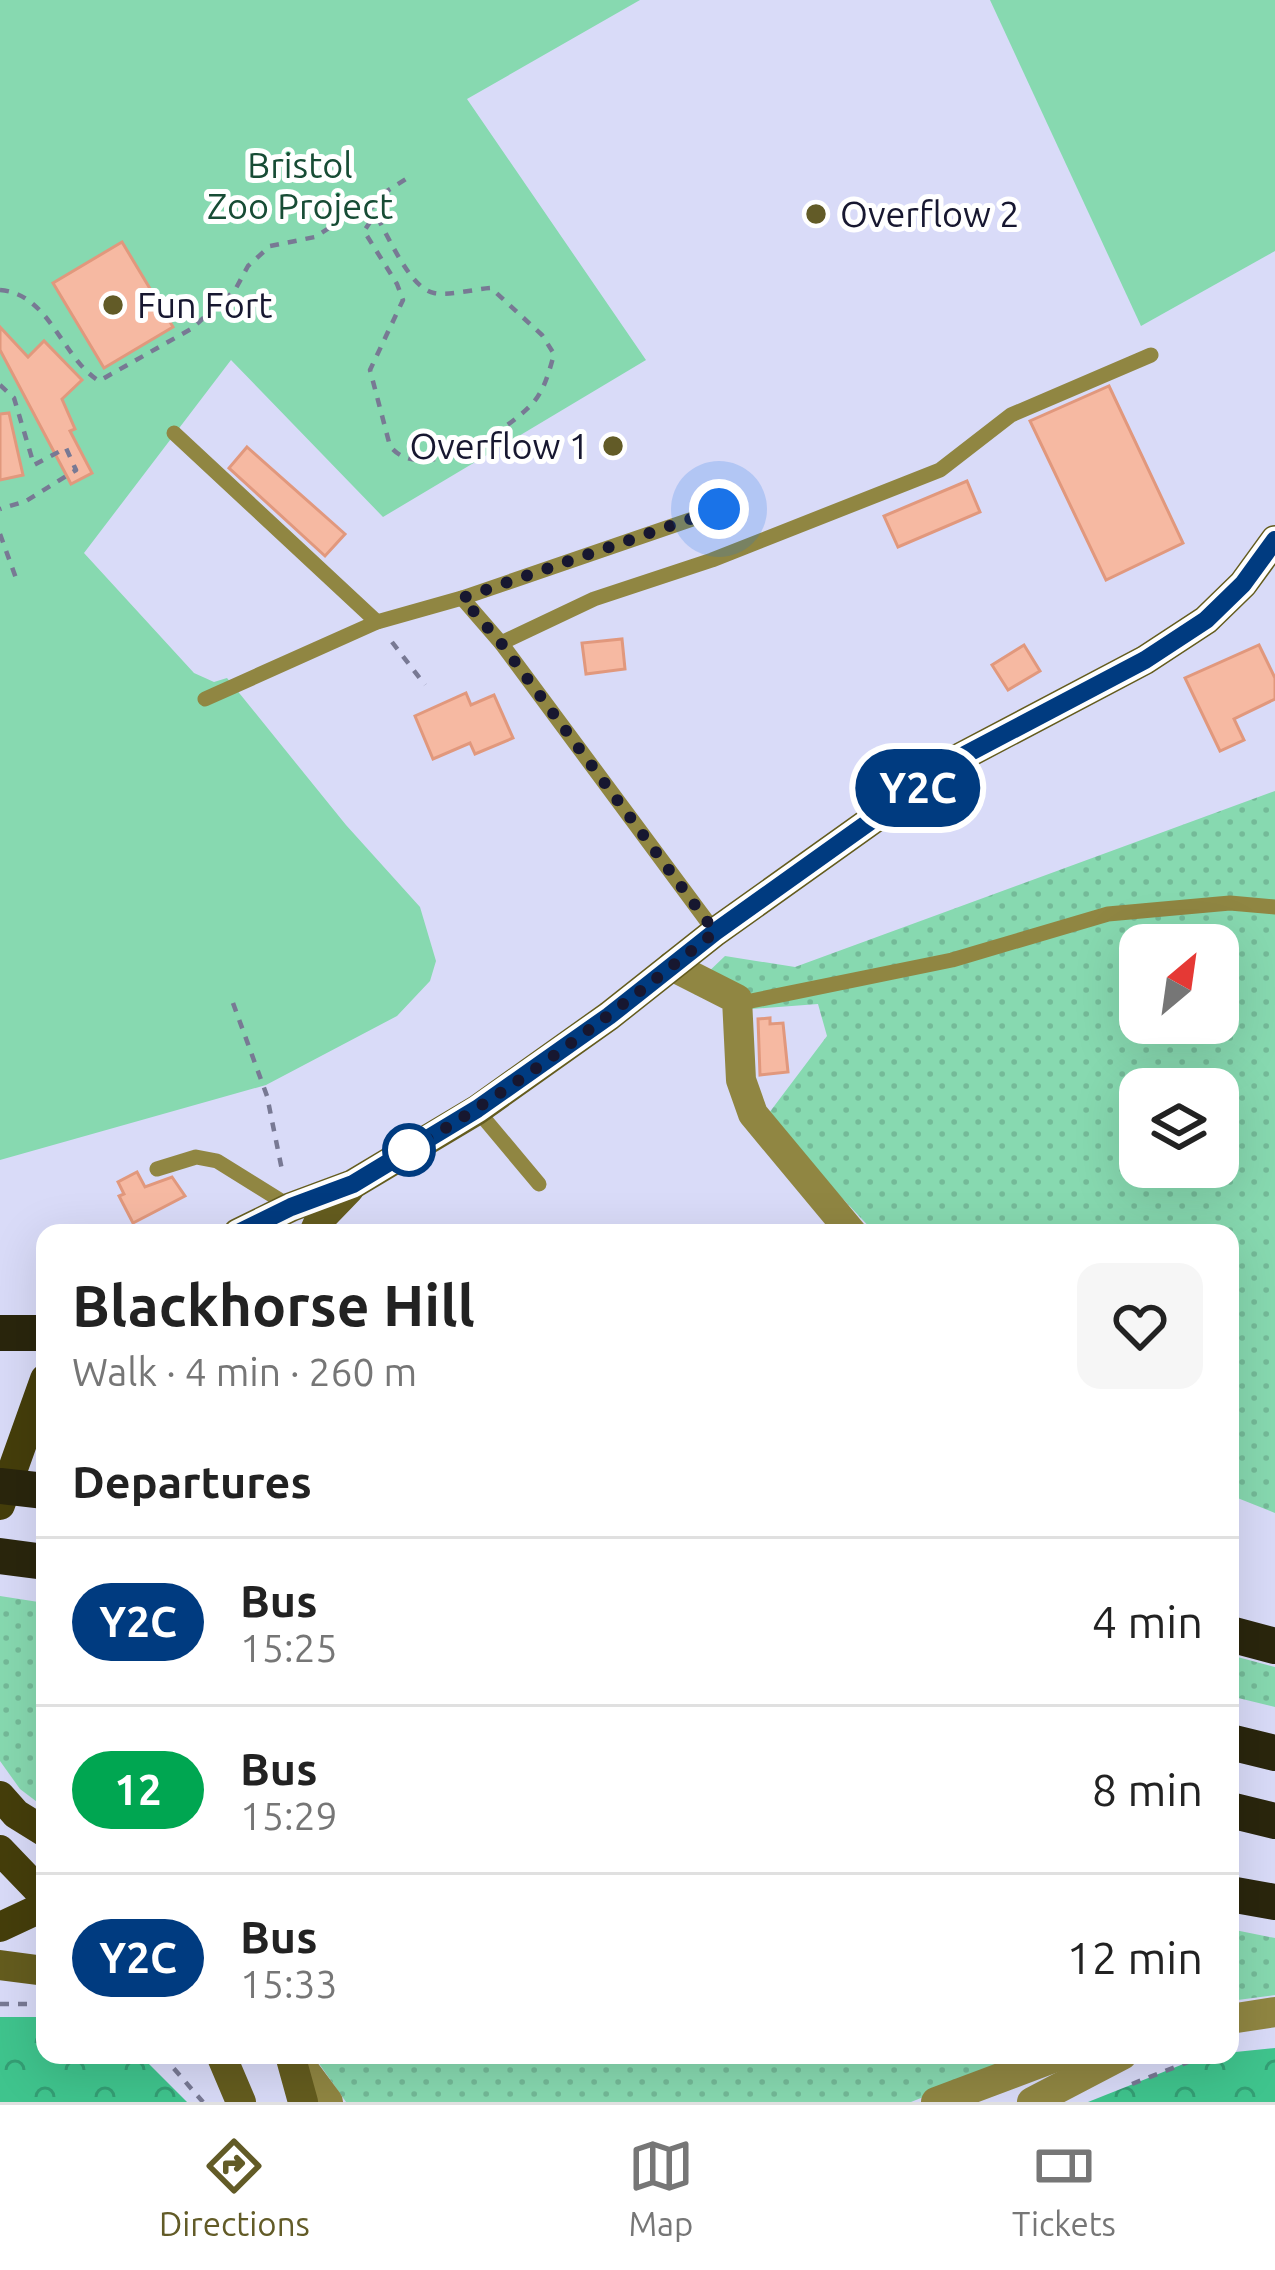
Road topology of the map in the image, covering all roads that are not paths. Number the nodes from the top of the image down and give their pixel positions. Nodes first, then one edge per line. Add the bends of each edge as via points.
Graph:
1 (1151, 355) dead end
2 (174, 433) dead end
3 (719, 509) dead end
4 (1275, 540) edge
5 (462, 598) junction
6 (377, 622) junction
7 (501, 643) junction
8 (206, 699) dead end
9 (1275, 907) edge
10 (715, 932) junction
11 (672, 966) junction
12 (737, 999) junction
13 (477, 1109) junction
14 (157, 1169) dead end
15 (353, 1184) junction
16 (539, 1184) dead end
17 (291, 1207) junction
18 (256, 1224) edge
19 (318, 1224) edge
20 (844, 1224) edge
21 (36, 1333) edge
22 (0, 1334) edge
23 (36, 1404) edge
24 (0, 1486) edge
25 (36, 1490) edge
26 (0, 1504) edge
27 (0, 1556) edge
28 (36, 1561) edge
29 (1239, 1636) edge
30 (1275, 1646) edge
31 (1239, 1744) edge
32 (1275, 1753) edge
33 (8, 1805) edge
34 (1239, 1812) edge
35 (1275, 1820) edge
36 (36, 1829) edge
37 (0, 1850) edge
38 (36, 1888) edge
39 (1239, 1896) edge
40 (1275, 1902) edge
41 (36, 1910) edge
42 (0, 1927) edge
43 (0, 1965) edge
44 (36, 1970) edge
45 (1275, 2012) edge
46 (1239, 2018) edge
47 (210, 2064) edge
48 (224, 2064) edge
49 (294, 2064) edge
50 (299, 2064) edge
51 (1043, 2064) edge
52 (1106, 2064) edge
53 (990, 2090) edge
54 (238, 2095) edge
55 (1044, 2098) edge
56 (303, 2102) edge
57 (328, 2102) edge
58 (936, 2102) edge

1 - 7 lane via 1011,415 940,470 594,599
2 - 6 lane
3 - 5 lane
4 - 10 main road via 1206,620 959,758
5 - 6 lane
5 - 7 lane
6 - 8 lane
7 - 10 lane
9 - 12 lane via 1108,914 952,960
10 - 11 main road
11 - 12 street
11 - 13 main road
12 - 20 street via 741,1080 753,1114
13 - 15 main road
13 - 16 lane
14 - 17 lane via 196,1156 217,1160
15 - 17 main road
15 - 19 main road
17 - 18 main road
21 - 22 highway
23 - 26 main road
24 - 25 highway
27 - 28 highway
29 - 30 highway
31 - 32 highway
33 - 36 main road
34 - 35 highway
37 - 38 main road
39 - 40 highway
41 - 42 main road
43 - 44 main road
45 - 46 street
47 - 54 main road
48 - 54 main road
49 - 56 main road
50 - 57 street
51 - 53 street
52 - 55 street
53 - 58 street

